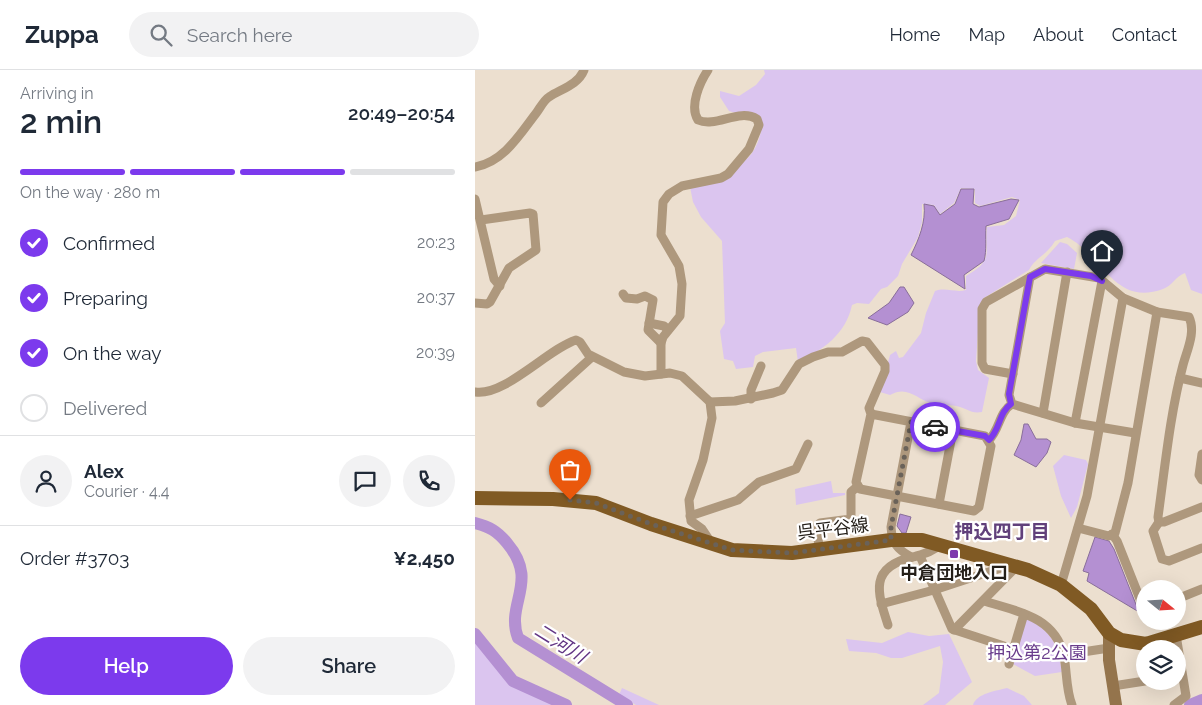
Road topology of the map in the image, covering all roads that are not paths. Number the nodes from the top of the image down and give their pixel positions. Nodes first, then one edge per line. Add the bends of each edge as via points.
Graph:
1 (585, 70) edge
2 (708, 70) edge
3 (475, 167) edge
4 (476, 205) edge
5 (481, 220) junction
6 (1067, 272) junction
7 (1030, 277) junction
8 (1102, 281) junction
9 (500, 286) junction
10 (623, 294) dead end
11 (1123, 298) junction
12 (475, 303) edge
13 (1157, 312) junction
14 (649, 323) junction
15 (668, 330) junction
16 (661, 343) junction
17 (592, 357) junction
18 (761, 366) dead end
19 (661, 374) junction
20 (1013, 374) junction
21 (1180, 378) junction
22 (1202, 383) edge
23 (475, 392) edge
24 (751, 399) junction
25 (710, 402) junction
26 (541, 403) dead end
27 (1011, 404) junction
28 (1043, 413) junction
29 (871, 414) junction
30 (911, 422) junction
31 (1075, 423) junction
32 (1101, 427) junction
33 (953, 430) junction
34 (1135, 433) junction
35 (989, 440) junction
36 (808, 444) dead end
37 (1202, 454) edge
38 (1202, 480) edge
39 (858, 486) junction
40 (896, 495) junction
41 (475, 498) edge
42 (939, 504) junction
43 (1202, 507) edge
44 (690, 516) junction
45 (1159, 522) junction
46 (1078, 528) junction
47 (1112, 534) junction
48 (891, 540) junction
49 (940, 544) junction
50 (714, 546) junction
51 (1202, 548) edge
52 (819, 549) junction
53 (915, 557) junction
54 (1013, 566) junction
55 (1061, 585) junction
56 (1136, 589) edge
57 (1202, 589) edge
58 (935, 590) junction
59 (1186, 595) edge
60 (983, 601) junction
61 (881, 604) junction
62 (1024, 614) junction
63 (887, 626) dead end
64 (1202, 627) edge
65 (954, 630) junction
66 (1109, 633) junction
67 (1176, 634) junction
68 (1177, 640) edge
69 (1109, 648) junction
70 (1013, 649) junction
71 (1063, 655) junction
72 (1009, 664) dead end
73 (1136, 682) edge
74 (1113, 686) junction
75 (1184, 690) edge
76 (1072, 705) edge
77 (1116, 705) edge
78 (1175, 705) edge

1 - 3 street via 581,77 547,98 517,140 497,158
2 - 15 street via 696,98 694,114 698,120 709,122 747,116 759,124 749,150 728,174 682,186 663,202 661,235 679,266 682,284 680,316
4 - 5 street
5 - 9 street via 495,279
5 - 9 street via 533,214 536,250 512,266
6 - 7 street via 1045,269
6 - 8 street
6 - 28 street
7 - 20 street
7 - 20 street via 987,302 982,309 982,363 985,369
8 - 11 street
8 - 31 street
9 - 12 street via 490,302
10 - 14 street via 626,298 645,296 653,300
11 - 13 street
11 - 32 street
13 - 21 street via 1189,317 1192,324
13 - 34 street via 1146,388
14 - 15 street
14 - 16 street via 649,334
15 - 16 street
16 - 19 street
17 - 19 street via 624,372 645,376
17 - 23 street via 576,340 502,385
17 - 26 street
18 - 24 street via 751,390
19 - 25 street via 682,376
20 - 27 street via 1009,394
21 - 22 street
21 - 45 street via 1157,517
24 - 25 street
24 - 29 street via 782,390 799,364 813,356 842,352 862,341 871,345 885,365 869,408
25 - 44 street via 712,418 703,460 691,489
27 - 28 street
27 - 35 street via 1005,408
28 - 31 street
29 - 30 street
29 - 39 street via 856,482
30 - 33 street
30 - 40 street
31 - 32 street
32 - 34 street
32 - 46 street
33 - 35 street via 985,436
33 - 42 street
34 - 47 street via 1127,483
35 - 42 street via 991,446 979,507 974,511
36 - 44 street via 796,469 759,482 738,500
37 - 38 street via 1199,475
39 - 40 street
39 - 52 street via 851,492 851,519 819,523 817,526
40 - 42 street
40 - 48 street
41 - 50 main road, 呉平谷線 via 553,498 596,503
43 - 45 street
44 - 50 street
45 - 51 street via 1153,531 1162,559 1169,561
46 - 47 street
46 - 55 street
47 - 56 street
48 - 49 main road, 呉平谷線 via 912,539
48 - 52 main road, 呉平谷線
48 - 53 street via 895,546
49 - 53 street
49 - 54 main road, 呉平谷線
50 - 52 main road, 呉平谷線 via 792,553
53 - 58 street
53 - 61 street via 889,566 885,571 878,592
54 - 55 main road, 呉平谷線
54 - 58 street
54 - 60 street
55 - 66 main road, 呉平谷線 via 1091,609
57 - 59 street
58 - 61 street
58 - 65 street
60 - 62 street
60 - 65 street
61 - 63 street
62 - 70 street
62 - 71 street via 1048,626
64 - 67 main road
65 - 70 street
66 - 67 main road via 1121,640 1145,644
66 - 69 street
67 - 68 street
69 - 71 street
69 - 74 street
70 - 72 street
71 - 76 street
73 - 74 street
74 - 77 street
75 - 78 street via 1186,696

